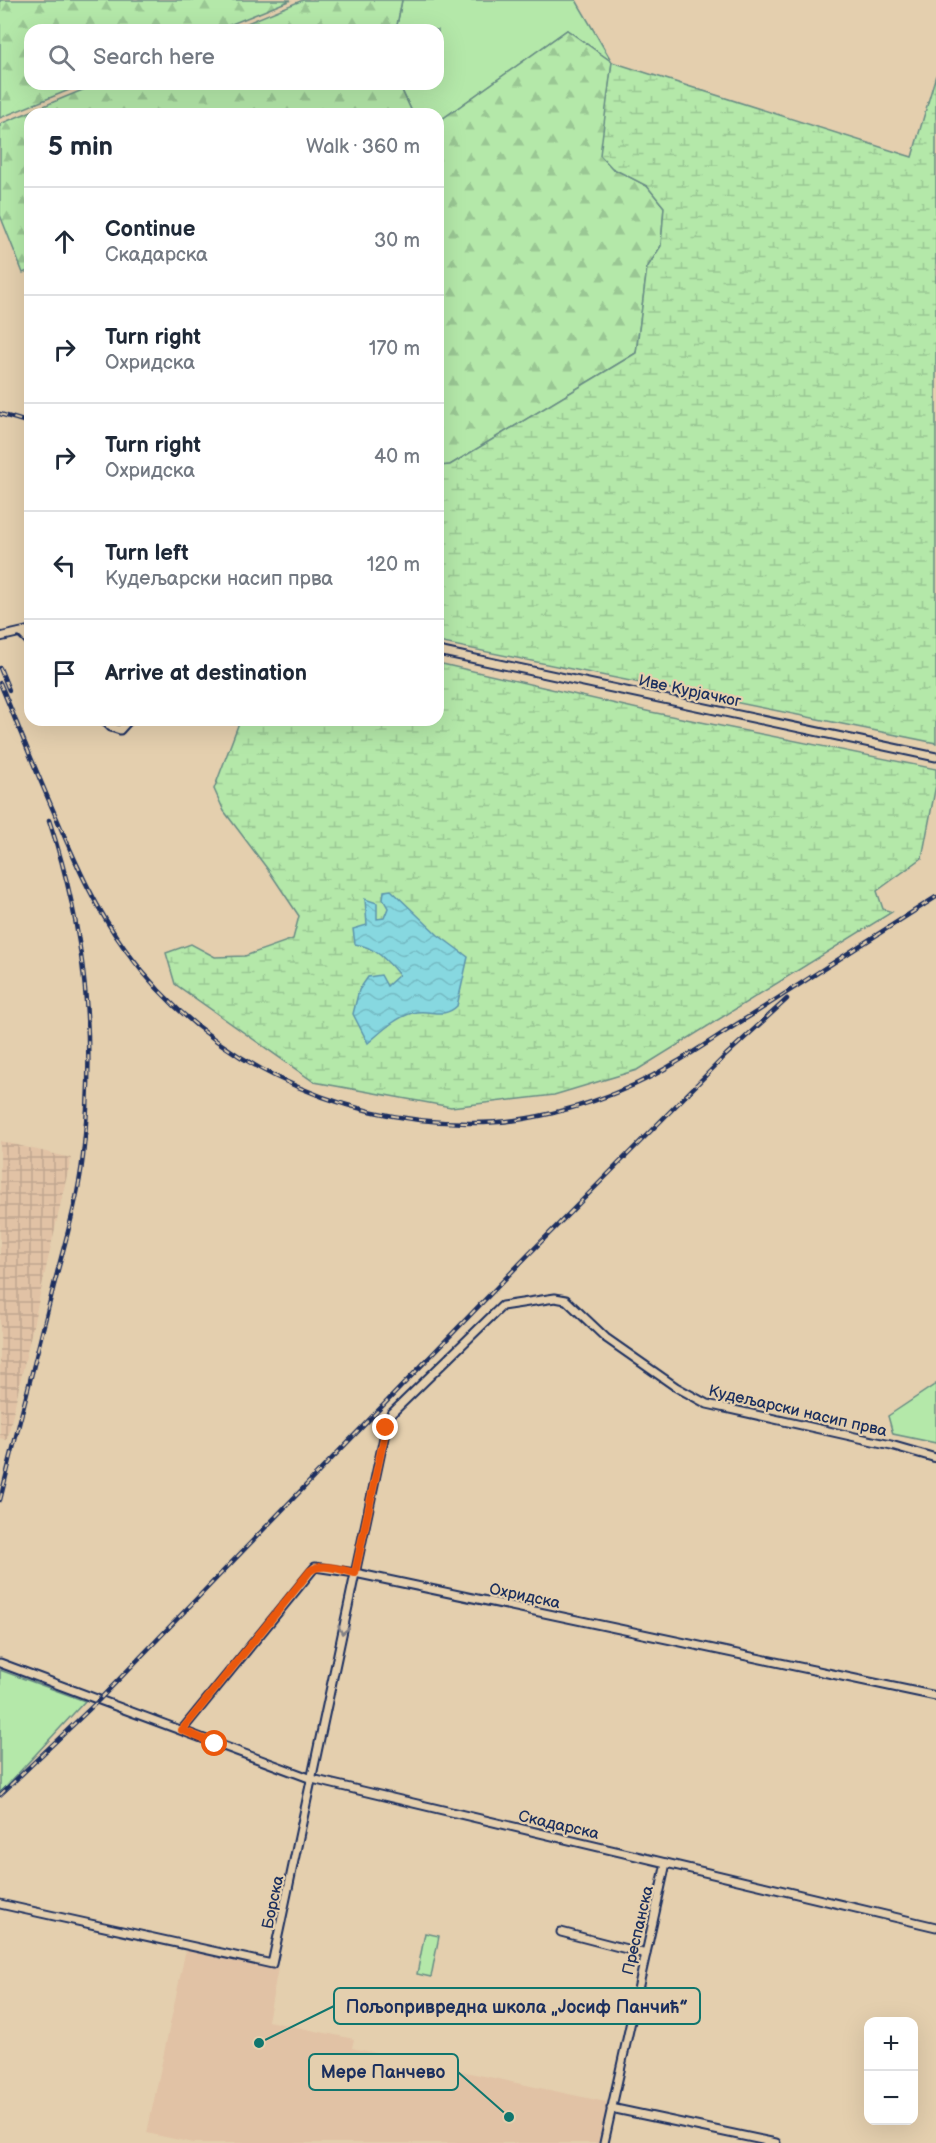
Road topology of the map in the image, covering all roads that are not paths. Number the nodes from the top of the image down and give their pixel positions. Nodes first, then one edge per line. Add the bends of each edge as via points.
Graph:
1 (24, 632) edge
2 (21, 633) junction
3 (24, 636) edge
4 (0, 637) edge
5 (444, 652) edge
6 (110, 726) edge
7 (124, 726) edge
8 (936, 757) edge
9 (936, 1458) edge
10 (355, 1573) junction
11 (0, 1663) edge
12 (936, 1696) edge
13 (182, 1730) junction
14 (312, 1779) junction
15 (666, 1863) junction
16 (0, 1904) edge
17 (936, 1927) edge
18 (561, 1932) dead end
19 (646, 1954) junction
20 (611, 2109) junction
21 (604, 2143) edge
22 (776, 2143) edge

1 - 2 street
2 - 3 street
2 - 4 street
5 - 8 street, Иве Курјачког
6 - 7 street via 120,730
9 - 10 street, Кудељарски насип прва via 707,1404 606,1338 566,1300 555,1298 502,1306 391,1414
10 - 12 street, Охридска
10 - 13 street, Охридска via 324,1567 310,1571
10 -> 14 street, Борска
11 - 13 street, Скадарска
13 - 14 street, Скадарска
14 - 15 street, Скадарска
14 - 16 street, Борска via 272,1964
15 - 17 street, Скадарска
15 - 19 street, Преспанска
18 - 19 street
19 - 20 street, Преспанска
20 - 21 street, Преспанска
20 - 22 street

